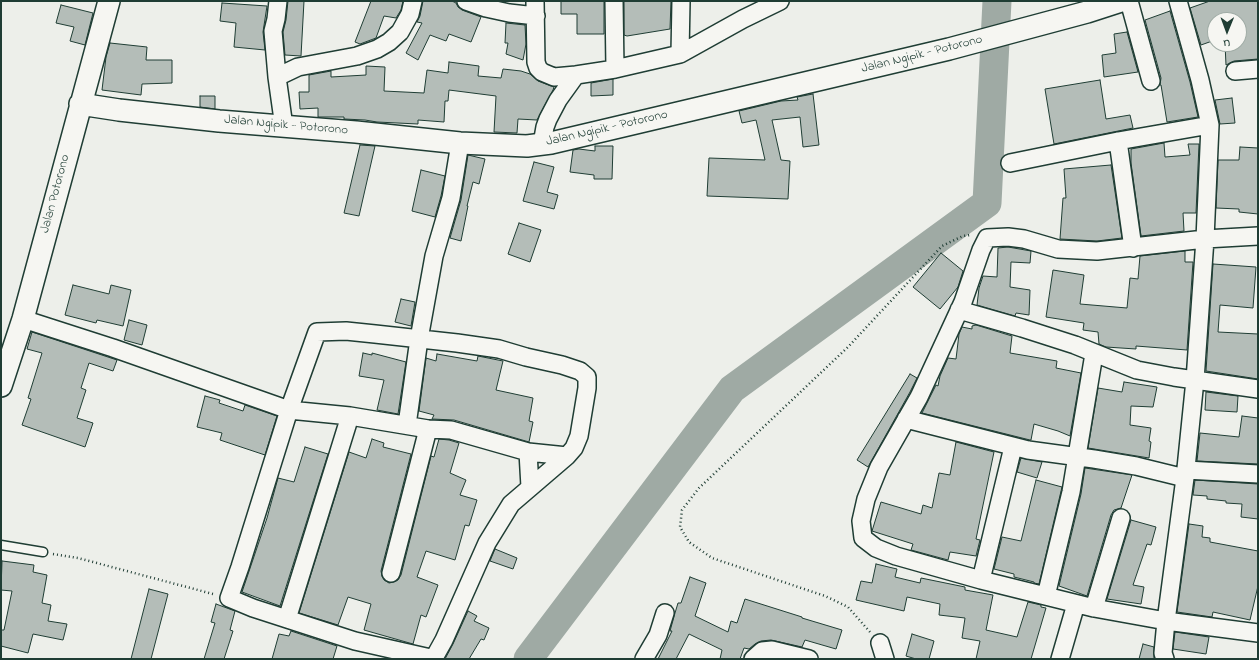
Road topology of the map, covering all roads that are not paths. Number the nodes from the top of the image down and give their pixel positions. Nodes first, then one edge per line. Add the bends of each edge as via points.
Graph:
1 (109, 1) edge
2 (278, 1) edge
3 (413, 1) edge
4 (466, 1) edge
5 (614, 1) edge
6 (681, 1) edge
7 (780, 1) edge
8 (1121, 1) edge
9 (1129, 1) edge
10 (1178, 1) edge
11 (535, 8) edge
12 (680, 54) junction
13 (615, 69) junction
14 (1258, 69) edge
15 (1235, 71) dead end
16 (576, 75) junction
17 (277, 77) junction
18 (1151, 81) dead end
19 (80, 104) junction
20 (1210, 125) junction
21 (284, 127) junction
22 (1118, 141) junction
23 (460, 143) junction
24 (542, 144) junction
25 (1010, 163) dead end
26 (1258, 236) edge
27 (1205, 239) junction
28 (1133, 248) junction
29 (959, 310) junction
30 (23, 319) junction
31 (419, 339) junction
32 (1094, 354) junction
33 (1195, 380) junction
34 (1, 386) edge
35 (1258, 389) edge
36 (289, 410) junction
37 (350, 416) junction
38 (906, 419) junction
39 (407, 425) junction
40 (428, 429) junction
41 (1012, 447) junction
42 (528, 452) junction
43 (567, 456) junction
44 (1077, 456) junction
45 (1185, 474) junction
46 (1258, 474) edge
47 (530, 487) junction
48 (1121, 518) dead end
49 (1, 545) edge
50 (43, 552) road end
51 (391, 573) dead end
52 (981, 580) junction
53 (1046, 596) junction
54 (1076, 604) junction
55 (1094, 608) junction
56 (666, 613) dead end
57 (287, 619) junction
58 (1166, 621) junction
59 (1258, 633) edge
60 (880, 643) road end
61 (435, 659) edge
62 (644, 659) edge
63 (753, 659) edge
64 (809, 659) edge
65 (885, 659) edge
66 (1060, 659) edge
67 (1165, 659) edge

1 - 19 street, Jalan Potorono
2 - 17 street via 273,31
3 - 17 street via 410,14 400,32 377,49 357,56 298,66
4 - 11 street via 494,10
5 - 13 street
6 - 12 street
7 - 12 street
8 - 24 street, Jalan Ngipik - Potorono via 949,49
9 - 18 street
10 - 20 street
11 - 16 street via 538,68 554,77
12 - 13 street
13 - 16 street
14 - 15 street
16 - 24 street via 554,106 545,127
17 - 21 street
19 - 21 street, Jalan Ngipik - Potorono
19 - 30 street, Jalan Potorono
20 - 22 street
20 - 27 street
21 - 23 street, Jalan Ngipik - Potorono
22 - 25 street
22 - 28 street
23 - 24 street, Jalan Ngipik - Potorono via 526,146
23 - 31 street via 451,198 434,256
26 - 27 street
27 - 28 street
27 - 33 street
28 - 29 street via 1096,251 1058,249 1008,237 987,238
29 - 32 street via 1075,345
29 - 38 street via 919,397
30 - 34 street, Jalan Potorono
30 - 36 street
31 - 36 street via 346,331 317,332
31 - 39 street
31 - 43 street via 499,349 562,364 580,371 587,378 588,388 579,436
32 - 33 street via 1137,370
32 - 44 street
33 - 35 street
33 - 45 street
36 - 37 street
36 - 57 street via 229,598
37 - 39 street
37 - 57 street
38 - 41 street
38 - 52 street via 879,467 866,499 861,521 863,538 876,548 896,556
39 - 40 street
40 - 42 street via 451,430
40 - 51 street
41 - 44 street
41 - 52 street
42 - 43 street
42 - 47 street
43 - 47 street
44 - 45 street
44 - 53 street
45 - 46 street
45 - 58 street
47 - 61 street via 511,504 487,543
48 - 55 street
49 - 50 lane
52 - 53 street
53 - 54 street
54 - 55 street
54 - 66 street
55 - 58 street
56 - 62 street
57 - 61 street via 355,641
58 - 59 street
58 - 67 street via 1163,653
60 - 65 street
63 - 64 street via 762,651 772,650

